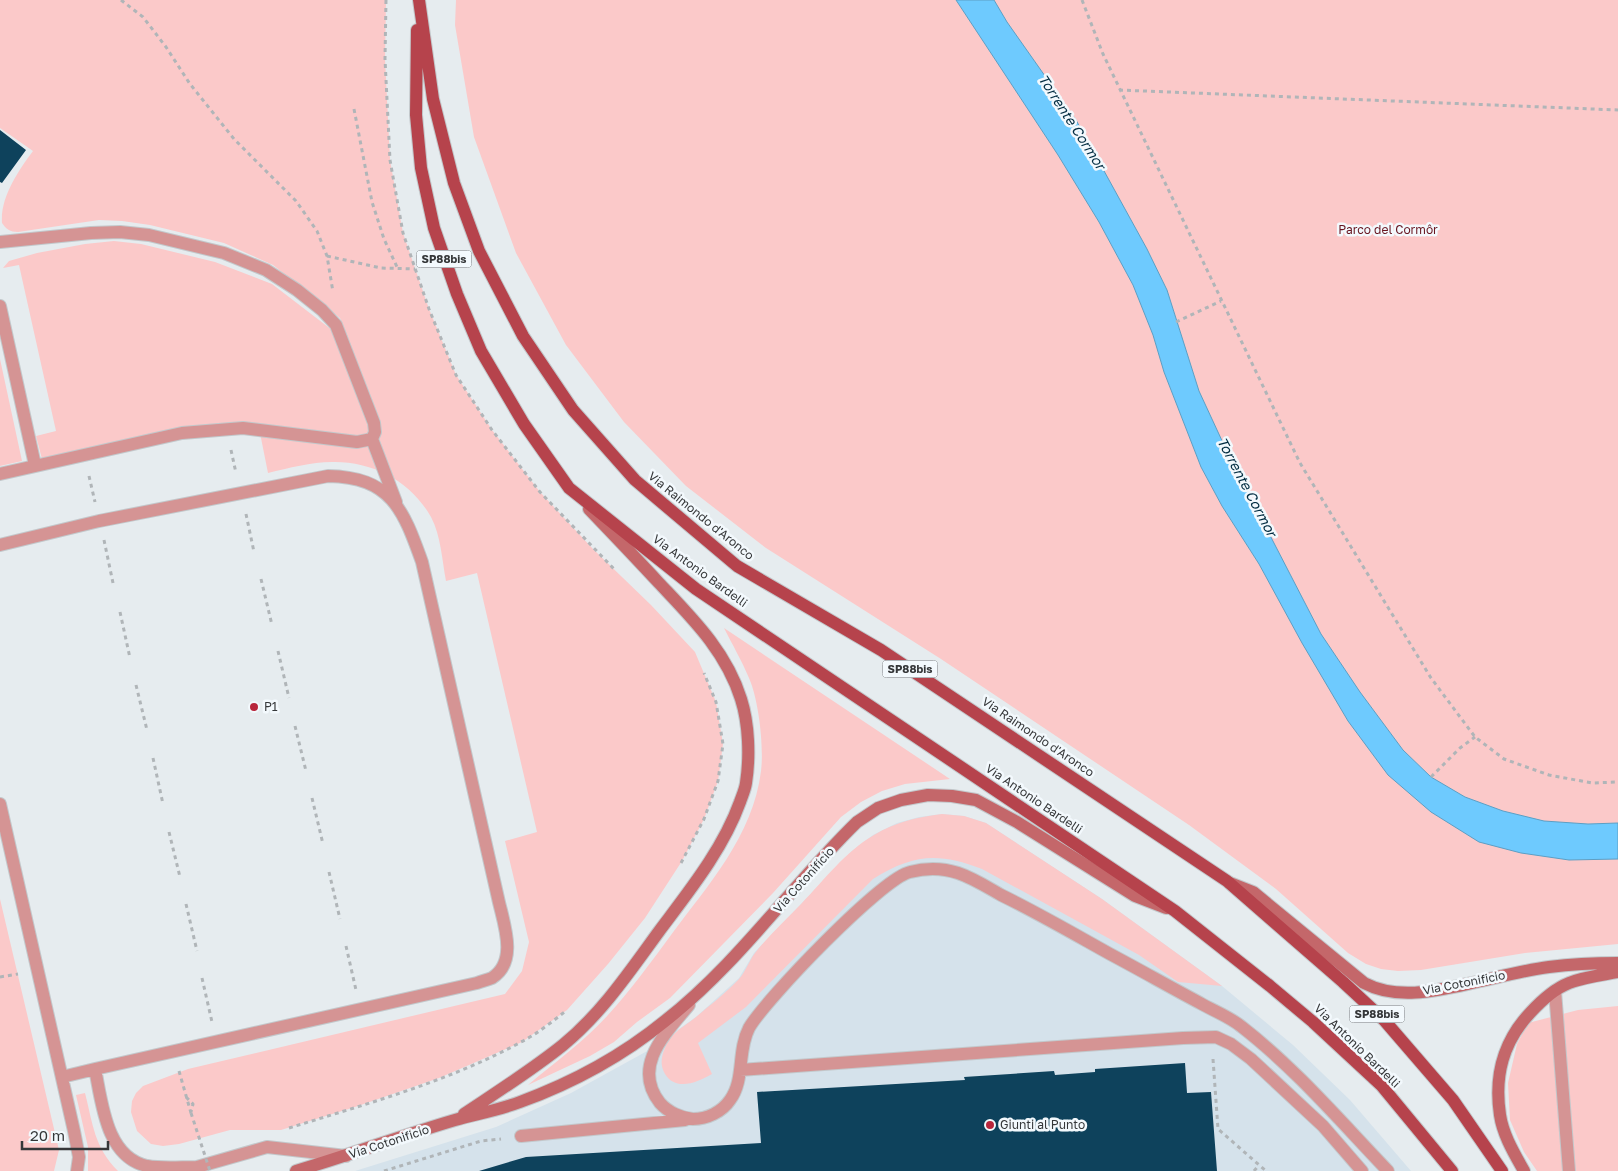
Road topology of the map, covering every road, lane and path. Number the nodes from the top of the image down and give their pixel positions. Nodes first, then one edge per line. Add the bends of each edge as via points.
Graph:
1 (121, 0) edge
2 (386, 0) edge
3 (419, 0) edge
4 (1082, 0) edge
5 (1120, 90) junction
6 (354, 109) dead end
7 (1618, 110) edge
8 (0, 242) edge
9 (327, 256) junction
10 (398, 269) junction
11 (415, 269) junction
12 (1220, 301) junction
13 (0, 306) edge
14 (1176, 322) dead end
15 (336, 325) junction
16 (372, 439) junction
17 (229, 442) dead end
18 (36, 465) junction
19 (88, 473) dead end
20 (0, 474) edge
21 (236, 474) dead end
22 (569, 488) junction
23 (396, 503) junction
24 (96, 505) dead end
25 (244, 505) dead end
26 (103, 536) dead end
27 (0, 545) edge
28 (254, 552) dead end
29 (619, 574) dead end
30 (261, 579) dead end
31 (113, 584) dead end
32 (120, 612) dead end
33 (272, 625) dead end
34 (278, 651) dead end
35 (130, 658) dead end
36 (702, 669) dead end
37 (136, 685) dead end
38 (289, 698) dead end
39 (295, 726) dead end
40 (146, 730) dead end
41 (1475, 736) junction
42 (153, 758) dead end
43 (306, 770) dead end
44 (1431, 777) dead end
45 (1618, 782) edge
46 (312, 798) dead end
47 (0, 804) edge
48 (163, 804) dead end
49 (170, 832) dead end
50 (323, 844) dead end
51 (677, 869) dead end
52 (329, 872) dead end
53 (180, 877) dead end
54 (1227, 881) junction
55 (186, 904) dead end
56 (1176, 911) junction
57 (340, 919) dead end
58 (346, 946) dead end
59 (196, 951) dead end
60 (1618, 963) edge
61 (1618, 972) edge
62 (202, 978) dead end
63 (703, 988) junction
64 (357, 990) dead end
65 (1555, 991) junction
66 (573, 1004) dead end
67 (213, 1023) dead end
68 (1213, 1058) dead end
69 (95, 1069) junction
70 (188, 1069) dead end
71 (740, 1070) junction
72 (62, 1077) junction
73 (186, 1097) junction
74 (191, 1113) junction
75 (696, 1119) junction
76 (454, 1120) junction
77 (521, 1136) joint
78 (267, 1147) junction
79 (346, 1156) junction
80 (1259, 1165) junction
81 (203, 1169) edge
82 (77, 1171) edge
83 (183, 1171) edge
84 (296, 1171) edge
85 (384, 1171) edge
86 (1254, 1171) edge
87 (1266, 1171) edge
88 (1362, 1171) edge
89 (1388, 1171) edge
90 (1452, 1171) edge
91 (1502, 1171) edge
92 (1524, 1171) edge
93 (1569, 1171) edge

1 - 9 path via 143,17 234,139 296,201 317,231
2 - 11 path via 390,160 403,234
3 - 22 main road, Via Raimondo d'Aronco / SP88bis via 416,116 421,168 434,228 481,352 524,424
3 - 54 main road, Via Raimondo d'Aronco / SP88bis via 433,99 454,182 479,251 528,344 573,410 634,480 737,566 881,650
4 - 5 path via 1102,54
5 - 7 path
5 - 12 path
6 - 10 path via 372,202 384,240
8 - 15 lane via 120,232 149,235 224,253 266,270 297,290
9 - 10 path
9 - 15 path
10 - 11 path
11 - 29 path via 456,375 492,430 540,492
12 - 14 path
12 - 41 path via 1300,463 1431,678
13 - 18 lane
15 - 16 lane via 374,423
16 - 18 lane via 357,442 243,428 182,434
16 - 23 lane
17 - 21 path
18 - 20 lane
19 - 24 path
22 - 56 main road, Via Antonio Bardelli / SP88bis via 696,589
22 - 76 street, Via Cotonificio via 700,626 719,651 741,699 748,753 746,784 734,818 716,851 607,1003 564,1044
23 - 27 lane via 366,481 328,476 99,521
23 - 69 lane via 410,528 422,562 508,943 507,957 491,978 477,983
25 - 28 path
26 - 31 path
30 - 33 path
32 - 35 path
34 - 38 path
36 - 51 path via 716,702 722,744 718,781 704,819
37 - 40 path
39 - 43 path
41 - 44 path
41 - 45 path via 1504,759 1549,775 1592,783
42 - 48 path
46 - 50 path
47 - 72 lane
49 - 53 path
52 - 57 path
54 - 60 street, Via Cotonificio via 1253,892 1364,983 1384,992 1429,992 1549,967
54 - 91 main road, SP88bis via 1384,1020 1453,1100
55 - 59 path
56 - 63 street, Via Cotonificio via 1135,896 976,800 928,796 901,800 878,808 857,822
56 - 90 main road, Via Antonio Bardelli / SP88bis via 1278,992 1374,1079
58 - 64 path
61 - 65 street via 1570,983
62 - 67 path
63 - 75 lane via 665,1034 654,1052 649,1072 654,1095 663,1106 675,1114
63 - 76 street, Via Cotonificio via 665,1021 579,1077 519,1102
65 - 92 street via 1518,1026 1503,1055 1499,1074 1500,1115 1506,1138
65 - 93 lane
66 - 78 path via 522,1042 439,1078 280,1130
68 - 80 path via 1218,1129
69 - 72 lane
69 - 81 lane via 108,1127 128,1158 160,1168
70 - 73 path via 178,1071
71 - 75 lane via 736,1092 726,1106
71 - 88 lane via 1216,1037 1252,1059 1323,1126
71 - 89 lane via 742,1047 757,1015 827,940 896,877 908,872 943,870 963,875 1034,912 1240,1025 1291,1070
72 - 82 lane via 78,1157
73 - 74 path
73 - 74 path via 193,1104
74 - 81 path, bridge
75 - 77 lane
76 - 79 street, Via Cotonificio
77 - 85 path via 481,1141
78 - 79 lane
78 - 81 lane
79 - 84 street, Via Cotonificio
80 - 86 path
80 - 87 path
81 - 83 lane

